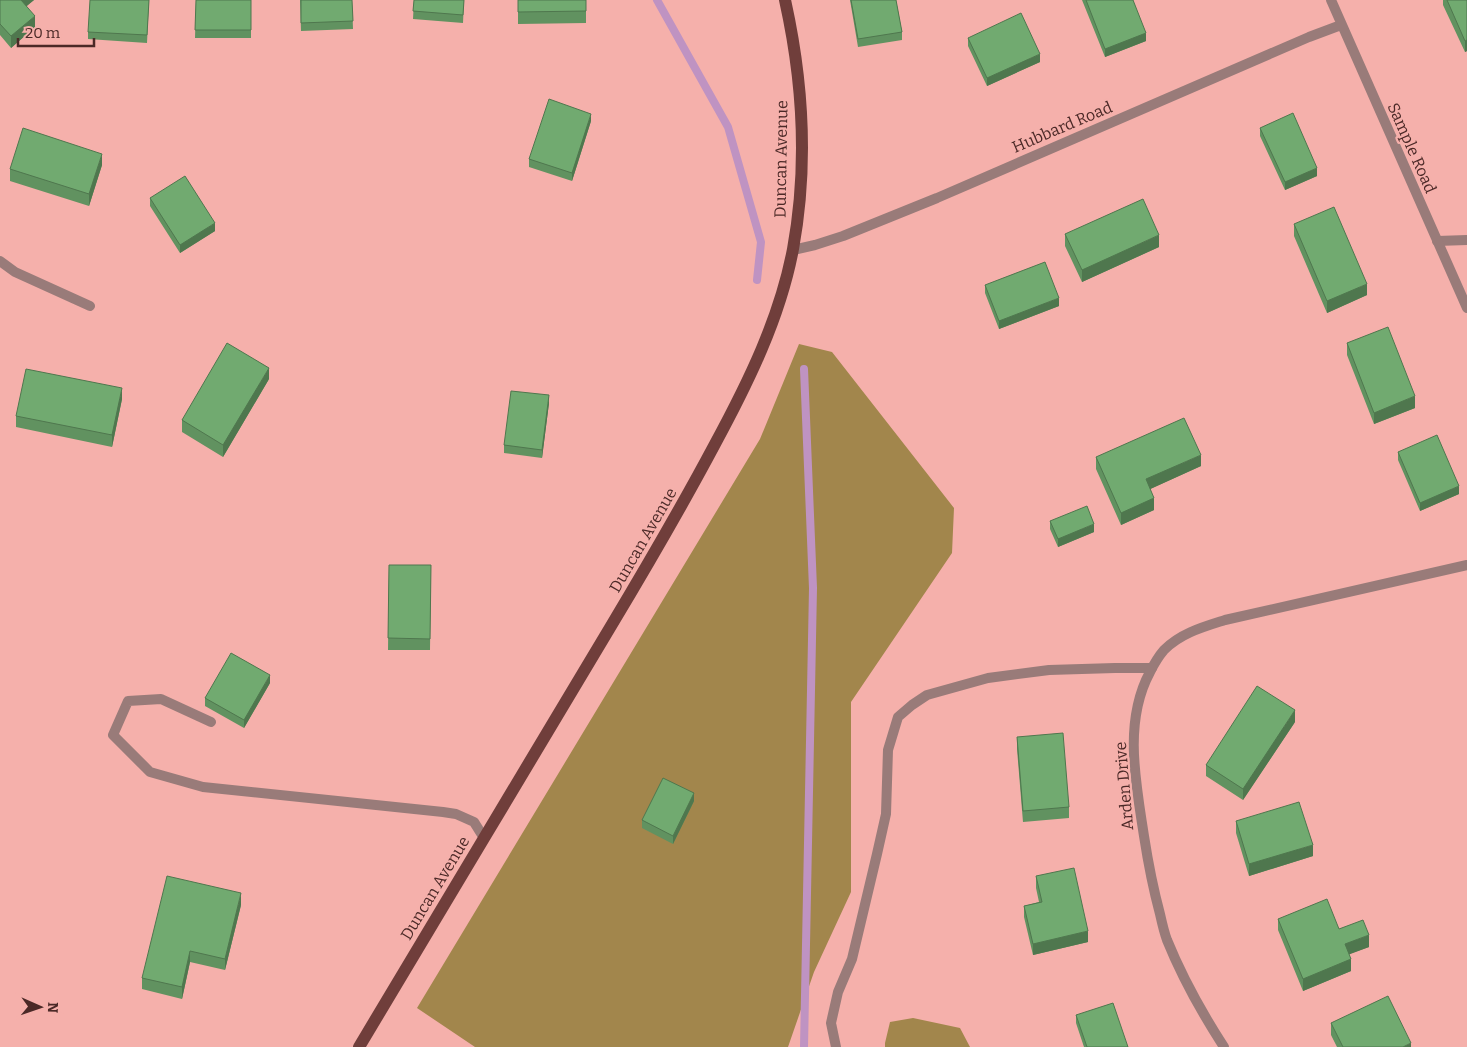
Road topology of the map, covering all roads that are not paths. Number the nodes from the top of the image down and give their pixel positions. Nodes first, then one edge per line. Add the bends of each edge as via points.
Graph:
1 (785, 0) edge
2 (1331, 0) edge
3 (1341, 25) junction
4 (1467, 240) edge
5 (1437, 241) junction
6 (793, 250) junction
7 (0, 260) edge
8 (90, 306) dead end
9 (1467, 308) edge
10 (1467, 565) edge
11 (1152, 668) junction
12 (211, 722) dead end
13 (484, 838) junction
14 (359, 1047) edge
15 (836, 1047) edge
16 (1224, 1047) edge

1 - 6 main road, Duncan Avenue via 794,39 802,137 800,196
2 - 3 street, Sample Road
3 - 5 street, Sample Road
3 - 6 street, Hubbard Road via 938,198 843,236
4 - 5 street
5 - 9 street, Sample Road
6 - 13 main road, Duncan Avenue via 767,335 728,421 680,509
7 - 8 street via 14,272
10 - 11 street, Arden Drive via 1197,629 1178,638 1164,650
11 - 15 street via 1049,670 988,678 927,696 898,717 888,750 886,814 852,959 838,992 831,1022
11 - 16 street, Arden Drive via 1138,704 1134,757 1154,896 1166,938 1181,971
12 - 13 street via 161,699 128,701 113,735 150,772 203,787 456,814 474,822
13 - 14 main road, Duncan Avenue

